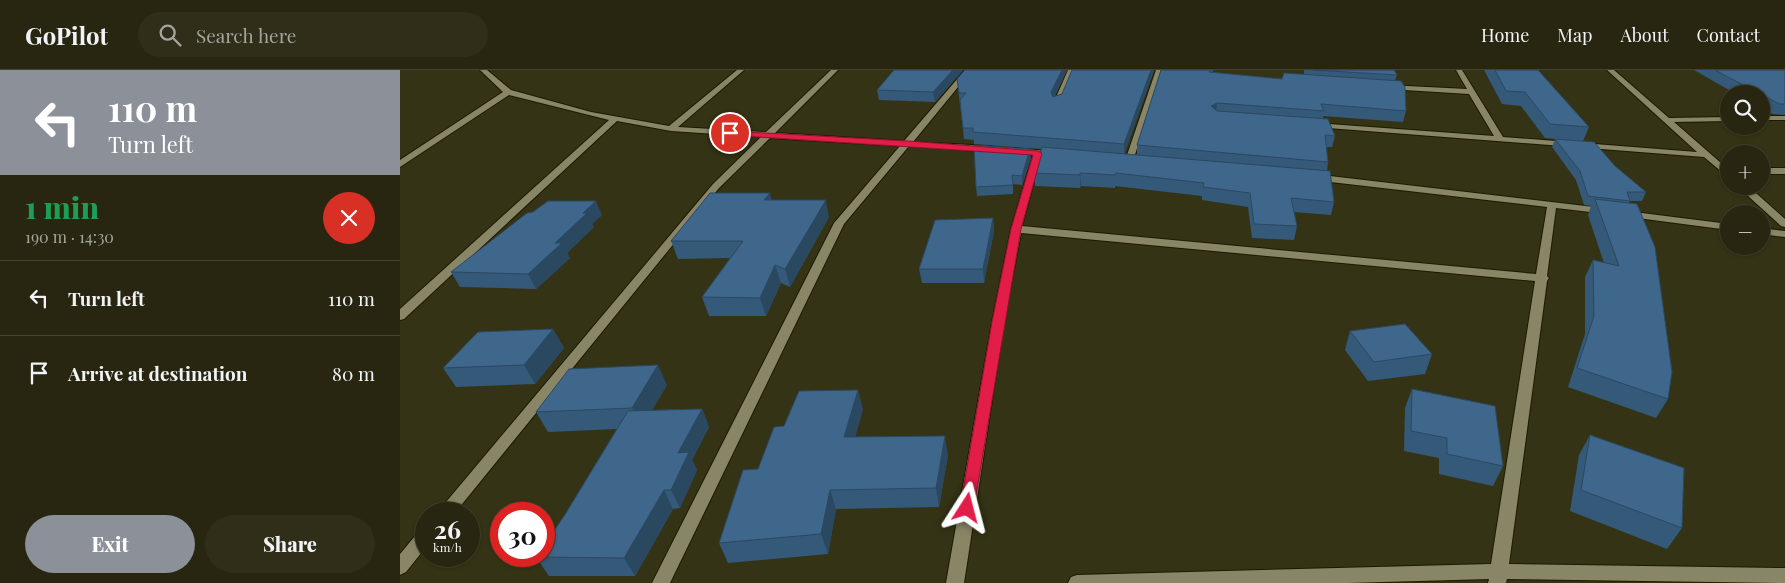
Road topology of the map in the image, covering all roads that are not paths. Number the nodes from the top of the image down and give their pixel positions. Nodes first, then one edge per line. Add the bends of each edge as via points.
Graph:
1 (483, 70) edge
2 (741, 70) edge
3 (835, 70) edge
4 (969, 70) edge
5 (1071, 70) edge
6 (1160, 70) edge
7 (1459, 70) edge
8 (1610, 70) edge
9 (1384, 86) edge
10 (508, 92) junction
11 (1473, 92) junction
12 (1057, 104) edge
13 (1770, 118) edge
14 (1785, 118) edge
15 (615, 119) junction
16 (1720, 119) edge
17 (1666, 120) junction
18 (1304, 124) edge
19 (670, 129) junction
20 (769, 136) junction
21 (1499, 138) junction
22 (908, 143) junction
23 (1038, 153) junction
24 (1065, 155) edge
25 (1706, 155) junction
26 (1129, 161) edge
27 (400, 164) edge
28 (1720, 166) edge
29 (1770, 171) edge
30 (1785, 171) edge
31 (1301, 176) edge
32 (1752, 195) edge
33 (1552, 204) junction
34 (1785, 224) edge
35 (1720, 226) edge
36 (1016, 229) junction
37 (1770, 232) edge
38 (1785, 234) edge
39 (1543, 278) junction
40 (400, 316) edge
41 (454, 502) edge
42 (415, 549) edge
43 (400, 567) edge
44 (1785, 576) edge
45 (1498, 577) edge
46 (661, 583) edge
47 (955, 583) edge
48 (1077, 583) edge

1 - 10 street
2 - 19 street
3 - 20 street
4 - 22 street
5 - 12 street
6 - 26 street
7 - 11 street
8 - 17 street
9 - 11 street
10 - 15 street
10 - 27 street
11 - 21 street
13 - 14 street
15 - 19 street
15 - 40 street
16 - 17 street
17 - 25 street
18 - 21 street
19 - 20 street
20 - 22 street
20 - 41 street via 691,214
21 - 25 street
22 - 23 street
22 - 46 street via 839,223
23 - 24 street
23 - 36 street
25 - 28 street
29 - 30 street
31 - 33 street
32 - 34 street
33 - 35 street
33 - 39 street
36 - 39 street
36 - 47 street
37 - 38 street
39 - 45 street
42 - 43 street
44 - 45 street
45 - 48 street

